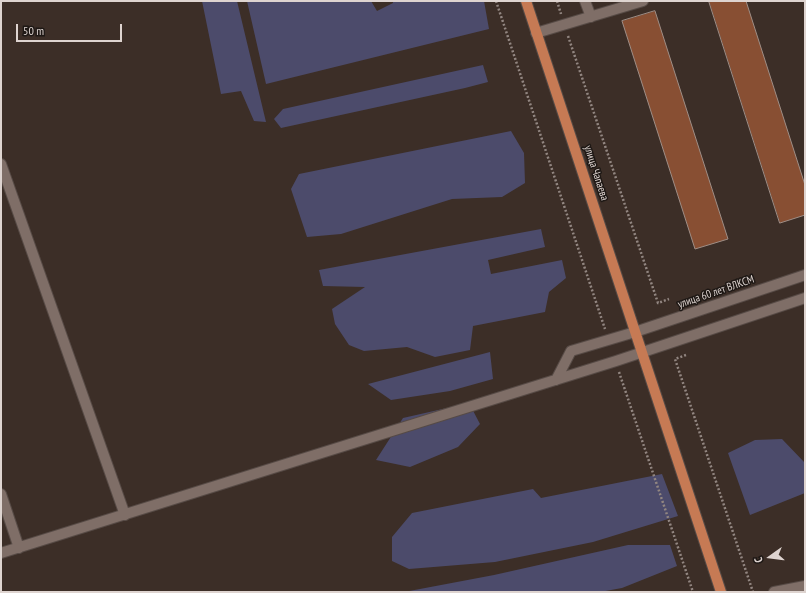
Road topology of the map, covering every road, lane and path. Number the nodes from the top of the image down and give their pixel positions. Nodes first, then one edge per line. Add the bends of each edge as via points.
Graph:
1 (496, 1) edge
2 (526, 1) edge
3 (557, 1) edge
4 (585, 1) edge
5 (643, 1) edge
6 (591, 17) junction
7 (564, 25) junction
8 (536, 33) junction
9 (1, 164) edge
10 (805, 275) edge
11 (805, 298) edge
12 (669, 299) dead end
13 (635, 332) junction
14 (609, 340) junction
15 (642, 353) junction
16 (686, 355) dead end
17 (616, 362) junction
18 (556, 380) junction
19 (1, 496) edge
20 (126, 515) junction
21 (19, 548) junction
22 (1, 553) edge
23 (805, 586) edge
24 (693, 592) edge
25 (722, 592) edge
26 (753, 592) edge
27 (774, 592) edge

1 - 14 path
2 - 8 main road, улица Чапаева
3 - 7 path
4 - 6 street
5 - 6 street
6 - 7 street
7 - 8 street
7 - 12 path via 658,303
8 - 13 main road, улица Чапаева
9 - 20 street
10 - 13 street, улица 60 лет ВЛКСМ
11 - 15 street
13 - 14 street, улица 60 лет ВЛКСМ
13 - 15 main road, улица Чапаева
14 - 18 street, улица 60 лет ВЛКСМ via 571,351
15 - 17 street
15 - 25 main road, улица Чапаева
16 - 26 path via 675,359
17 - 18 street
17 - 24 path
18 - 20 street
19 - 21 street
20 - 21 street
21 - 22 street
23 - 27 street

